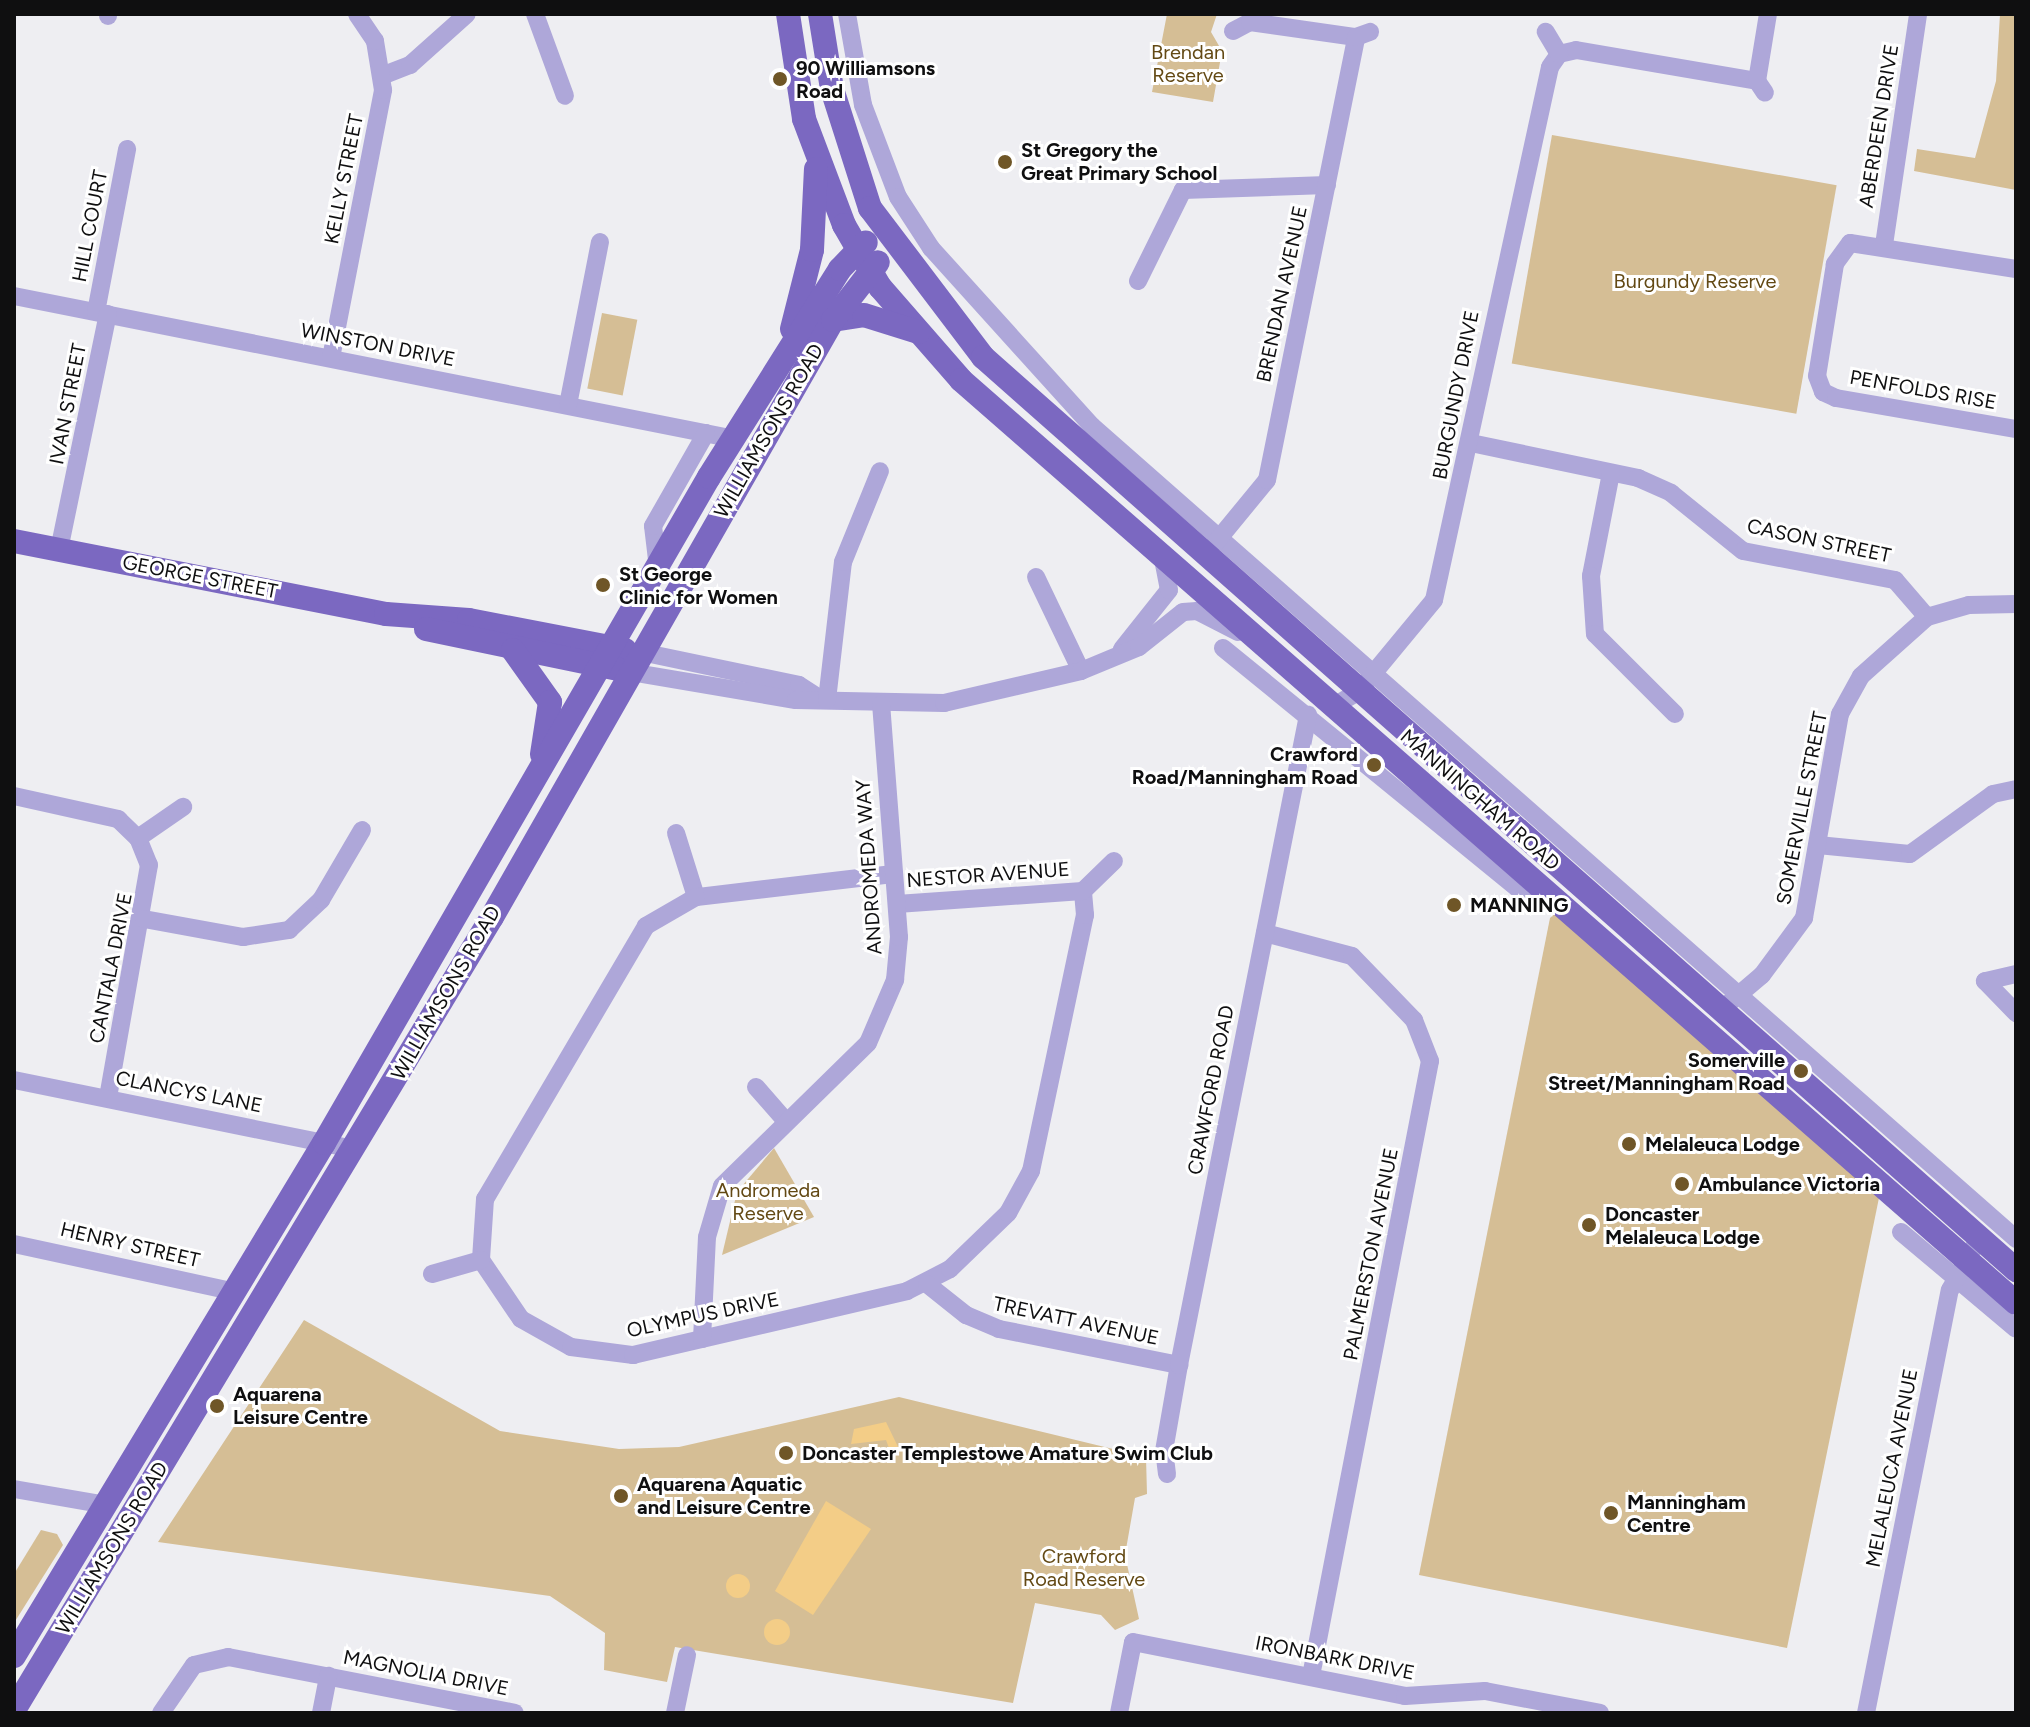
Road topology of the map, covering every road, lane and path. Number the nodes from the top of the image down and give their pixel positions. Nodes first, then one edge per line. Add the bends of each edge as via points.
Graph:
1 (357, 14) edge
2 (467, 14) edge
3 (535, 14) edge
4 (788, 14) edge
5 (820, 14) edge
6 (847, 14) edge
7 (1768, 14) edge
8 (1918, 14) edge
9 (1233, 31) dead end
10 (1546, 32) dead end
11 (1559, 54) junction
12 (384, 75) junction
13 (565, 96) dead end
14 (127, 149) dead end
15 (816, 159) junction
16 (1327, 185) junction
17 (885, 231) junction
18 (600, 242) dead end
19 (1884, 245) junction
20 (855, 248) junction
21 (898, 251) junction
22 (2016, 269) edge
23 (867, 270) junction
24 (1138, 281) dead end
25 (14, 296) edge
26 (102, 313) junction
27 (833, 320) junction
28 (918, 332) junction
29 (331, 358) junction
30 (783, 358) junction
31 (568, 405) junction
32 (1092, 426) junction
33 (1058, 428) junction
34 (2016, 429) edge
35 (706, 433) junction
36 (734, 439) junction
37 (1471, 443) junction
38 (1090, 455) junction
39 (880, 471) dead end
40 (1611, 473) junction
41 (14, 541) edge
42 (1216, 542) junction
43 (63, 550) junction
44 (1163, 558) junction
45 (658, 568) junction
46 (1222, 572) junction
47 (1036, 577) dead end
48 (1202, 593) junction
49 (2016, 604) edge
50 (386, 614) junction
51 (1927, 617) junction
52 (1223, 648) dead end
53 (1265, 649) junction
54 (513, 650) junction
55 (1117, 655) junction
56 (607, 657) junction
57 (636, 662) junction
58 (1290, 670) junction
59 (1081, 671) junction
60 (1366, 683) junction
61 (823, 699) junction
62 (1288, 700) junction
63 (881, 705) junction
64 (1332, 707) junction
65 (1675, 714) dead end
66 (1308, 715) junction
67 (537, 776) junction
68 (2016, 789) edge
69 (14, 796) edge
70 (183, 807) dead end
71 (362, 830) dead end
72 (676, 833) dead end
73 (138, 838) junction
74 (1818, 845) junction
75 (1114, 861) dead end
76 (893, 874) junction
77 (1083, 891) junction
78 (696, 897) junction
79 (1550, 900) junction
80 (897, 904) junction
81 (144, 919) junction
82 (1265, 933) junction
83 (2016, 974) edge
84 (1736, 1009) junction
85 (2016, 1013) edge
86 (1708, 1040) junction
87 (14, 1080) edge
88 (756, 1087) dead end
89 (108, 1098) junction
90 (784, 1119) junction
91 (324, 1143) junction
92 (354, 1149) junction
93 (1901, 1232) dead end
94 (2016, 1239) edge
95 (14, 1244) edge
96 (1966, 1257) junction
97 (481, 1260) junction
98 (2016, 1270) edge
99 (432, 1274) dead end
100 (927, 1284) junction
101 (236, 1292) junction
102 (2016, 1303) edge
103 (2016, 1329) edge
104 (702, 1339) junction
105 (1179, 1365) junction
106 (1167, 1474) dead end
107 (14, 1489) edge
108 (106, 1505) junction
109 (132, 1516) junction
110 (687, 1655) dead end
111 (14, 1656) edge
112 (328, 1676) junction
113 (1311, 1676) junction
114 (14, 1710) edge
115 (161, 1713) edge
116 (321, 1713) edge
117 (515, 1713) edge
118 (675, 1713) edge
119 (1119, 1713) edge
120 (1600, 1713) edge
121 (1866, 1713) edge

1 - 12 street
2 - 12 street via 410,65
3 - 13 street
4 - 15 main road
5 - 17 main road, MANNINGHAM ROAD via 832,89 870,208
6 - 32 street via 863,105 898,197 931,248
7 - 11 street via 1761,87 1576,50
8 - 19 street, ABERDEEN DRIVE
9 - 16 street, BRENDAN AVENUE via 1250,22 1363,35
10 - 11 street
11 - 37 street, BURGUNDY DRIVE via 1550,67
12 - 29 street, KELLY STREET
14 - 26 street, HILL COURT
15 - 20 main road, MANNINGHAM ROAD
15 - 30 main road via 812,250
16 - 24 street via 1183,190
16 - 42 street, BRENDAN AVENUE via 1267,480
17 - 20 main road
17 - 21 main road, MANNINGHAM ROAD
18 - 31 street
19 - 22 street
19 - 34 street, PENFOLDS RISE via 1857,241 1837,257 1817,376 1823,392
20 - 23 main road, MANNINGHAM ROAD
20 - 30 main road, WILLIAMSONS ROAD
21 - 23 main road
21 - 33 main road, MANNINGHAM ROAD via 983,357
23 - 27 main road, WILLIAMSONS ROAD
23 - 28 main road, MANNINGHAM ROAD
25 - 26 street, WINSTON DRIVE
26 - 29 street, WINSTON DRIVE
26 - 43 street, IVAN STREET
27 - 28 main road via 864,315
27 - 57 main road, WILLIAMSONS ROAD
28 - 44 main road, MANNINGHAM ROAD via 961,380
29 - 31 street, WINSTON DRIVE
30 - 36 main road, WILLIAMSONS ROAD
31 - 35 street, WINSTON DRIVE
32 - 33 street
32 - 38 street
32 - 42 street, MANNINGHAM ROAD
33 - 38 main road, MANNINGHAM ROAD
35 - 36 street, WINSTON DRIVE
35 - 45 street via 653,526
36 - 45 main road, WILLIAMSONS ROAD
37 - 40 street, CASON STREET
37 - 60 street, BURGUNDY DRIVE via 1434,600
38 - 46 main road, MANNINGHAM ROAD
39 - 61 street via 843,562
40 - 51 street, CASON STREET via 1671,493 1743,551 1895,580
40 - 65 street via 1591,576 1595,634
41 - 43 main road, GEORGE STREET
42 - 60 street, MANNINGHAM ROAD
43 - 50 main road, GEORGE STREET
44 - 48 main road, MANNINGHAM ROAD
44 - 55 street via 1169,590
45 - 56 main road, WILLIAMSONS ROAD
46 - 48 main road
46 - 60 main road, MANNINGHAM ROAD
47 - 59 street
48 - 53 main road, MANNINGHAM ROAD
49 - 51 street, SOMERVILLE STREET via 1969,605
50 - 54 main road, GEORGE STREET
50 - 56 main road, GEORGE STREET via 469,620
51 - 74 street, SOMERVILLE STREET via 1861,676 1840,714
52 - 62 street, MANNINGHAM ROAD
53 - 55 street via 1197,611
53 - 58 main road, MANNINGHAM ROAD
54 - 56 main road, GEORGE STREET
54 - 67 main road via 550,702
55 - 59 street
56 - 57 main road
56 - 67 main road, WILLIAMSONS ROAD
57 - 61 street via 799,685
57 - 92 main road, WILLIAMSONS ROAD
58 - 62 street
58 - 64 main road, MANNINGHAM ROAD
59 - 63 street via 972,700
60 - 64 street, BURGUNDY DRIVE
60 - 84 main road, MANNINGHAM ROAD
61 - 63 street
62 - 66 street, MANNINGHAM ROAD
63 - 76 street, ANDROMEDA WAY
64 - 79 main road, MANNINGHAM ROAD
66 - 79 street, MANNINGHAM ROAD via 1529,898
66 - 82 street, CRAWFORD ROAD
67 - 91 main road, WILLIAMSONS ROAD
68 - 74 street via 1993,794 1910,854
69 - 73 street via 104,813
70 - 73 street
71 - 81 street via 321,900 289,930 243,937
72 - 78 street
73 - 81 street, CANTALA DRIVE via 150,873
74 - 84 street, SOMERVILLE STREET via 1804,918
75 - 77 street
76 - 78 street
76 - 80 street, ANDROMEDA WAY
77 - 80 street, NESTOR AVENUE
77 - 100 street, OLYMPUS DRIVE via 1085,915 1031,1171 990,1234
78 - 97 street via 646,926 493,1181 482,1217
79 - 86 main road, MANNINGHAM ROAD
80 - 90 street, ANDROMEDA WAY via 899,960 877,1027 857,1055
81 - 89 street, CANTALA DRIVE
82 - 105 street, CRAWFORD ROAD
82 - 113 street, PALMERSTON AVENUE via 1352,956 1414,1020 1430,1061
83 - 85 street via 1985,981
84 - 86 main road
84 - 94 street, MANNINGHAM ROAD
84 - 96 main road, MANNINGHAM ROAD
86 - 96 main road, MANNINGHAM ROAD
87 - 89 street, CLANCYS LANE
88 - 90 street
89 - 91 street, CLANCYS LANE
90 - 104 street, ANDROMEDA WAY via 737,1165 712,1209
91 - 92 street, CLANCYS LANE
91 - 101 main road, WILLIAMSONS ROAD
92 - 109 main road, WILLIAMSONS ROAD
93 - 96 street, MANNINGHAM ROAD
95 - 101 street, HENRY STREET
96 - 98 main road, MANNINGHAM ROAD
96 - 102 main road, MANNINGHAM ROAD
96 - 103 street, MANNINGHAM ROAD
96 - 121 street, MELALEUCA AVENUE
97 - 99 street
97 - 104 street, OLYMPUS DRIVE via 521,1319 571,1347 633,1355
100 - 104 street, OLYMPUS DRIVE
100 - 105 street, TREVATT AVENUE via 966,1315 999,1329
101 - 108 main road, WILLIAMSONS ROAD
105 - 106 street, CRAWFORD ROAD via 1164,1451
107 - 108 street
108 - 109 main road
108 - 111 main road, WILLIAMSONS ROAD
109 - 114 main road, WILLIAMSONS ROAD
110 - 118 street
112 - 115 street, MAGNOLIA DRIVE via 209,1658 194,1665
112 - 116 street
112 - 117 street, MAGNOLIA DRIVE
113 - 119 street, IRONBARK DRIVE via 1133,1642
113 - 120 street, IRONBARK DRIVE via 1405,1696 1485,1691

